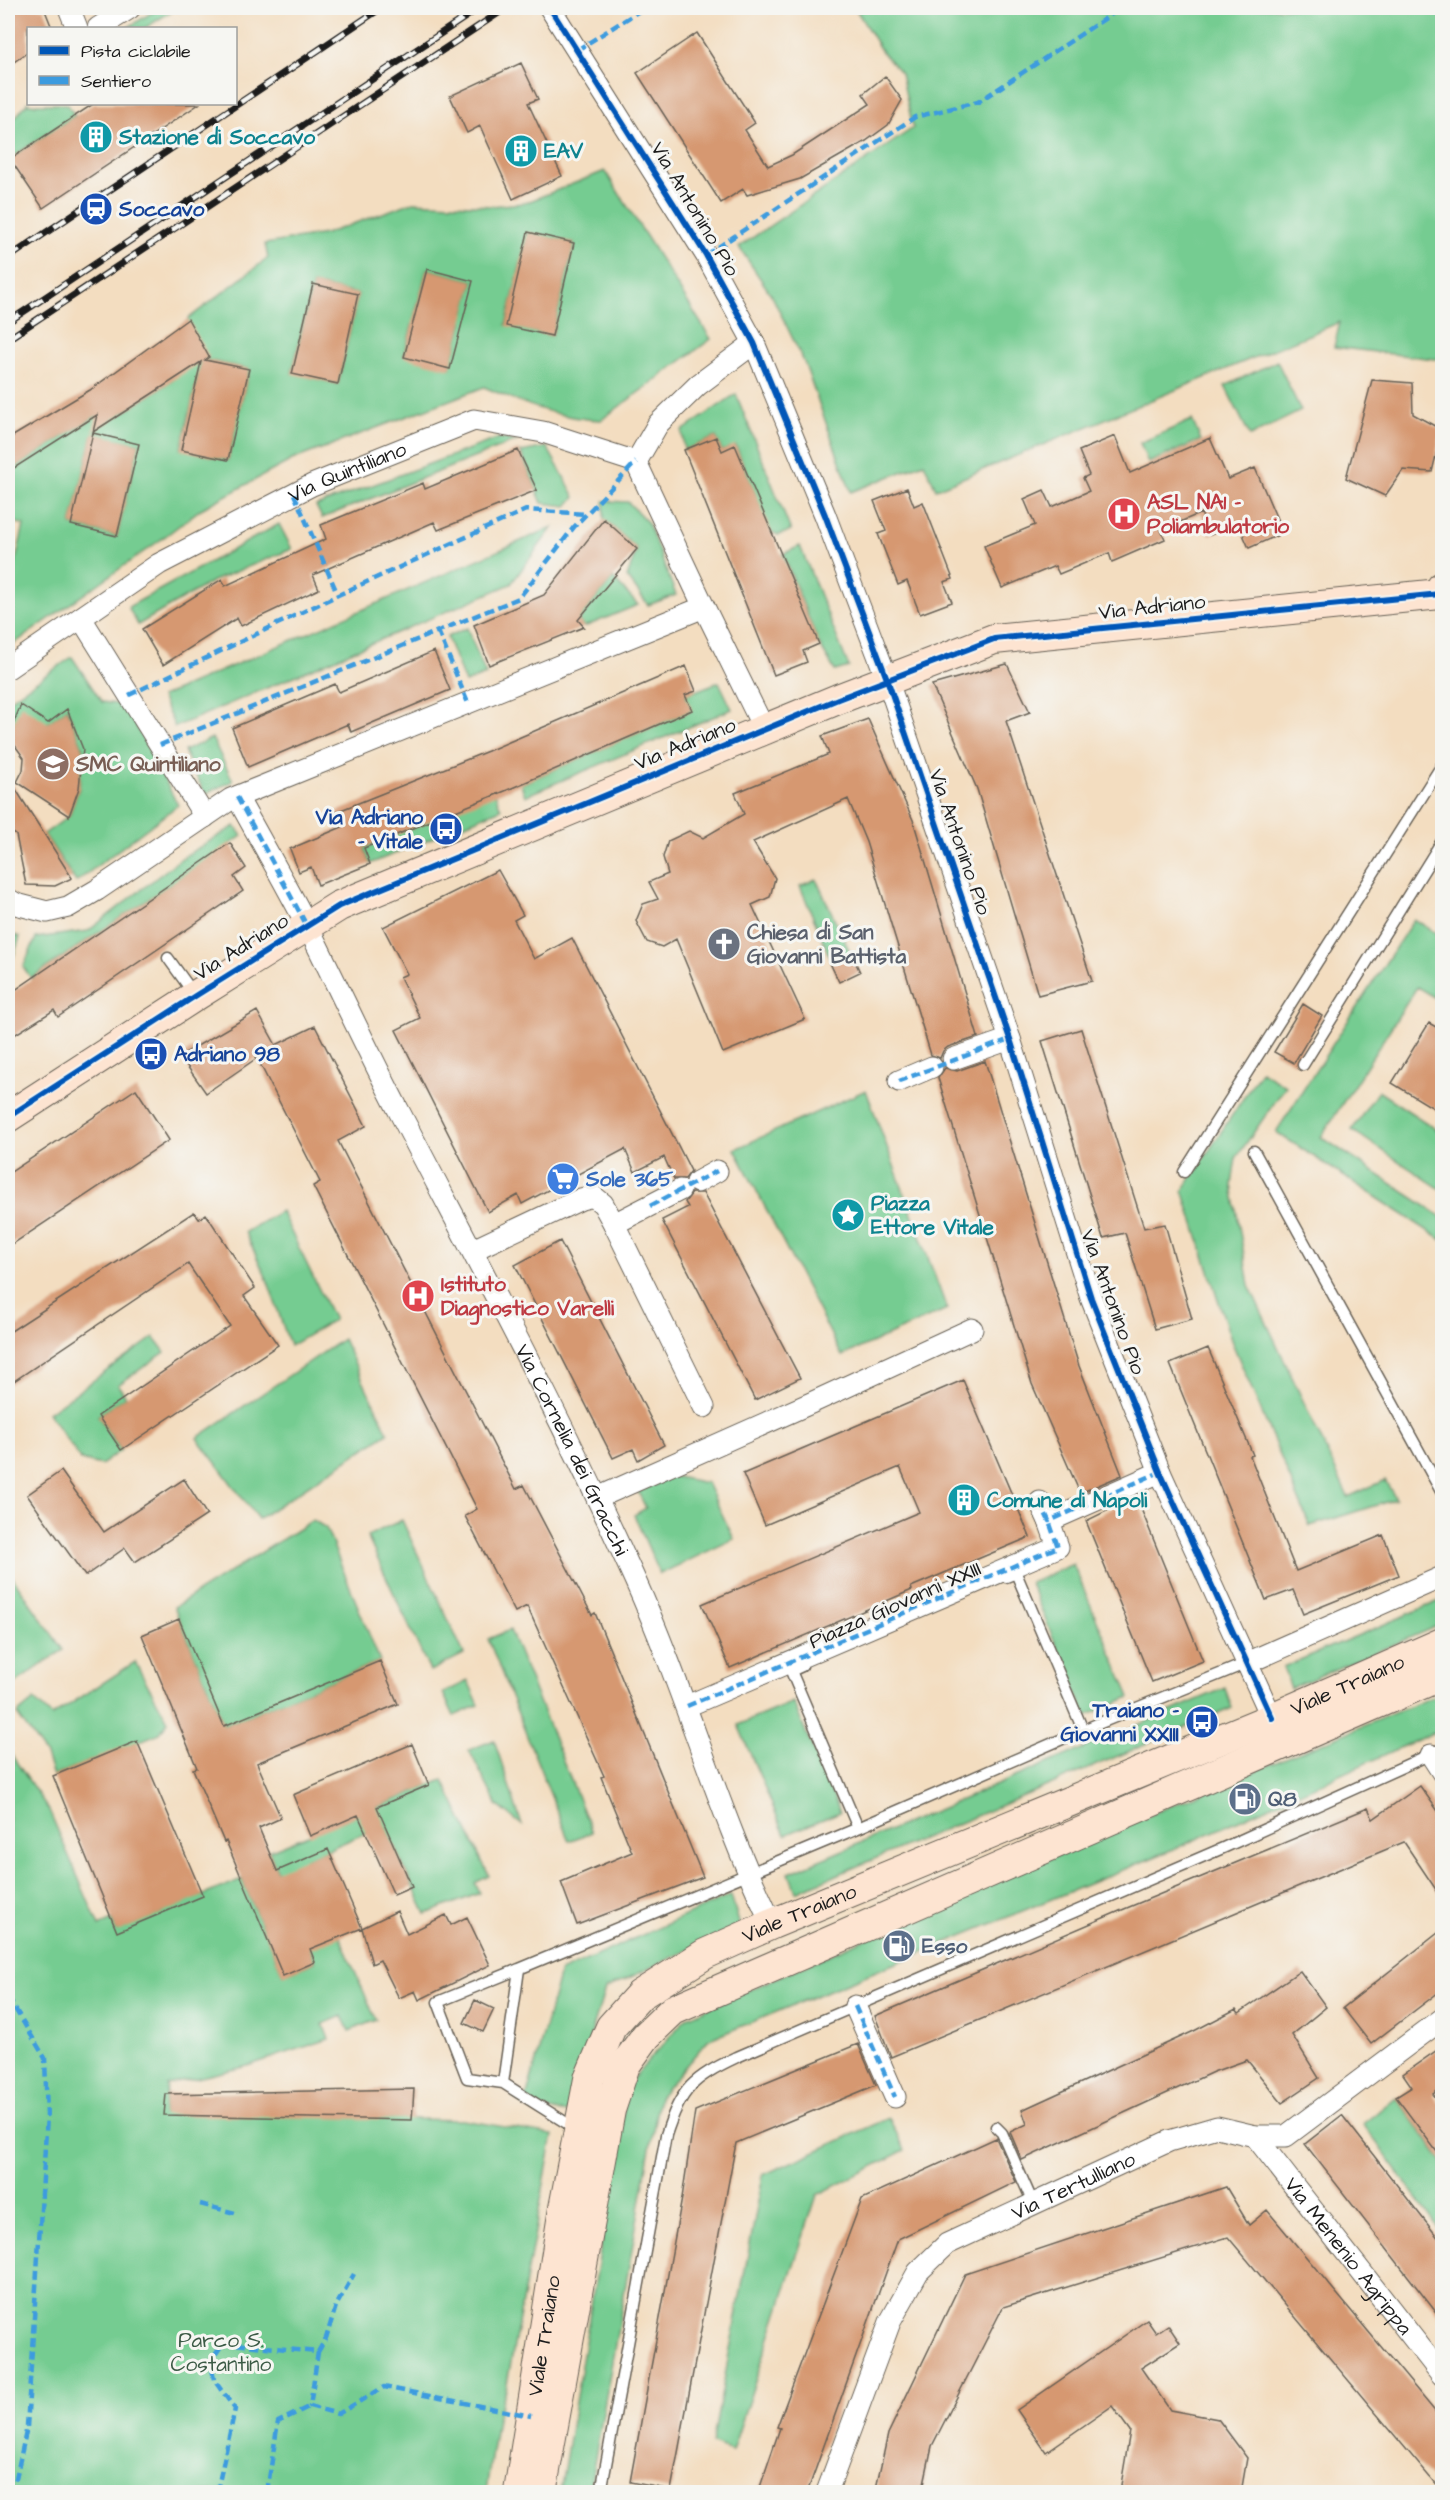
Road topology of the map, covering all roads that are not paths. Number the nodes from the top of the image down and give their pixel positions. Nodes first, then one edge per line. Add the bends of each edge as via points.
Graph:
1 (69, 8) edge
2 (130, 8) edge
3 (550, 8) edge
4 (77, 27) edge
5 (100, 27) edge
6 (754, 343) junction
7 (636, 462) junction
8 (1442, 593) edge
9 (704, 607) junction
10 (81, 618) junction
11 (8, 668) edge
12 (887, 679) junction
13 (764, 729) junction
14 (1443, 765) edge
15 (237, 797) junction
16 (205, 817) junction
17 (1443, 841) edge
18 (8, 899) edge
19 (307, 926) junction
20 (168, 958) dead end
21 (195, 996) junction
22 (1010, 1039) junction
23 (953, 1059) dead end
24 (1303, 1065) dead end
25 (932, 1067) dead end
26 (899, 1081) dead end
27 (8, 1117) edge
28 (1254, 1151) dead end
29 (717, 1171) dead end
30 (1184, 1172) dead end
31 (614, 1224) junction
32 (473, 1250) junction
33 (972, 1329) dead end
34 (704, 1407) dead end
35 (1160, 1472) junction
36 (1443, 1493) edge
37 (597, 1498) junction
38 (1443, 1577) edge
39 (1443, 1643) edge
40 (1247, 1663) junction
41 (1443, 1675) edge
42 (687, 1706) junction
43 (1272, 1718) junction
44 (1083, 1730) junction
45 (1284, 1745) junction
46 (1439, 1759) edge
47 (858, 1828) junction
48 (748, 1874) junction
49 (772, 1924) junction
50 (789, 1958) junction
51 (519, 1969) junction
52 (855, 2006) junction
53 (1443, 2019) edge
54 (503, 2084) junction
55 (895, 2097) dead end
56 (996, 2127) dead end
57 (579, 2131) junction
58 (1255, 2136) junction
59 (1033, 2203) junction
60 (1443, 2375) edge
61 (519, 2493) edge
62 (541, 2493) edge
63 (601, 2493) edge
64 (827, 2493) edge

1 - 4 street
2 - 5 street
3 - 6 street, Via Antonino Pio via 706,255
6 - 7 street via 698,385 658,424
6 - 12 street, Via Antonino Pio
7 - 9 street
7 - 10 street, Via Quintiliano via 543,432 474,420 294,494 159,564
8 - 12 main road, Via Adriano via 994,639
9 - 13 street
9 - 15 street
10 - 11 street, Via Quintiliano
10 - 16 street
12 - 13 main road, Via Adriano
12 - 22 street, Via Antonino Pio
13 - 19 main road, Via Adriano via 339,906
14 - 30 lane
15 - 16 street
15 - 19 street, Via Cornelia dei Gracchi
16 - 18 street via 68,907 47,912
17 - 24 lane
19 - 21 main road, Via Adriano
19 - 32 street, Via Cornelia dei Gracchi
20 - 21 lane
21 - 27 main road, Via Adriano
22 - 23 street
22 - 35 street, Via Antonino Pio via 1091,1298
25 - 26 street
28 - 36 lane
29 - 31 street
31 - 32 street via 603,1204 593,1196
31 - 34 street
32 - 37 street, Via Cornelia dei Gracchi
33 - 37 street
35 - 40 street, Via Antonino Pio
35 - 42 street via 1045,1512 1058,1547
37 - 42 street, Via Cornelia dei Gracchi
38 - 40 street
39 - 43 main road, Viale Traiano
40 - 43 street, Via Antonino Pio
40 - 44 lane
41 - 45 main road, Viale Traiano
42 - 48 street, Via Cornelia dei Gracchi
43 - 45 main road
43 - 49 main road, Viale Traiano
44 - 47 lane
44 - 47 lane, Piazza Giovanni XXIII via 1016,1573 919,1615 791,1671
45 - 50 main road, Viale Traiano
46 - 52 lane
47 - 48 lane
48 - 49 street, Via Cornelia dei Gracchi
48 - 51 lane
49 - 50 main road
49 - 57 main road, Viale Traiano via 705,1954 640,1995 611,2027 589,2079
50 - 62 main road, Viale Traiano via 673,2010 646,2036 625,2065 610,2110
51 - 54 lane
51 - 54 lane via 438,2002 466,2078
52 - 55 street
52 - 63 lane via 709,2070 675,2105 666,2135
53 - 58 street, Via Tertulliano via 1286,2136
54 - 57 lane
56 - 59 lane
57 - 61 main road, Viale Traiano
58 - 59 street, Via Tertulliano via 1217,2127 1168,2141
58 - 60 street, Via Menenio Agrippa
59 - 64 street, Via Tertulliano via 947,2244 918,2272 890,2322

